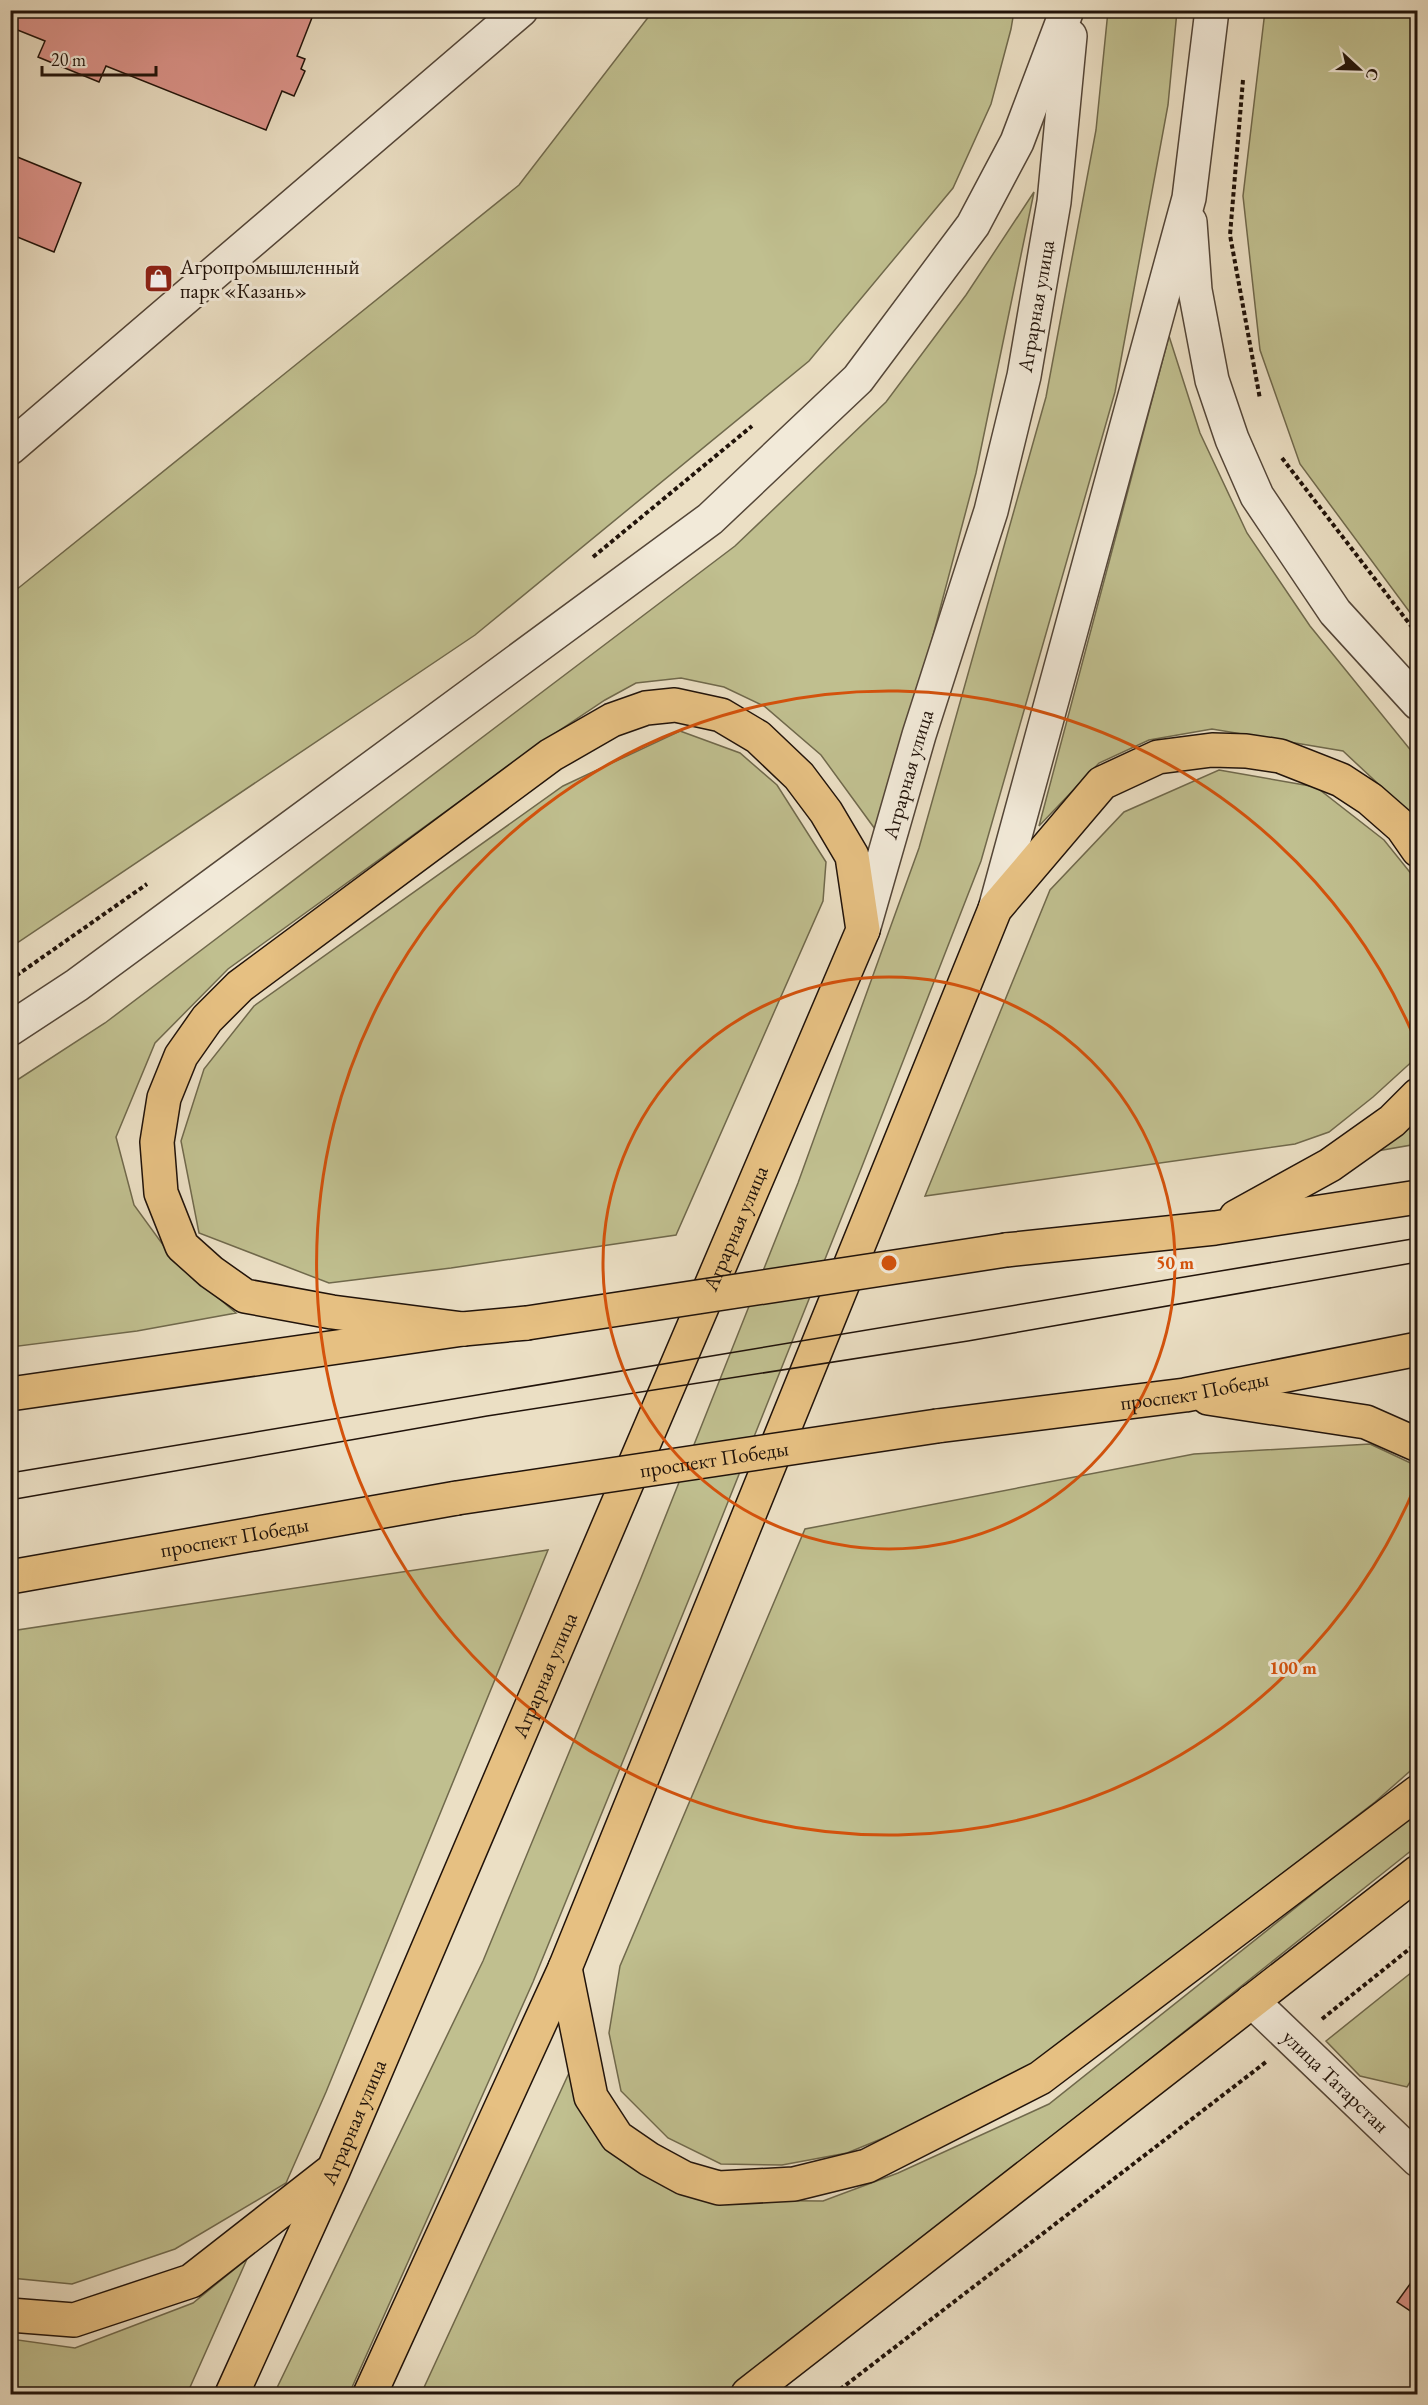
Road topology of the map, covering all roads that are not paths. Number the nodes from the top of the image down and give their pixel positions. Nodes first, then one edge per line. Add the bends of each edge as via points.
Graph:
1 (521, 10) edge
2 (1067, 10) edge
3 (1072, 10) edge
4 (1212, 10) edge
5 (1189, 198) junction
6 (10, 448) edge
7 (1418, 703) edge
8 (1418, 850) edge
9 (995, 909) junction
10 (863, 930) junction
11 (10, 1029) edge
12 (1418, 1095) edge
13 (1418, 1197) edge
14 (1215, 1228) junction
15 (463, 1329) junction
16 (1418, 1349) edge
17 (10, 1394) edge
18 (1185, 1395) junction
19 (1418, 1445) edge
20 (10, 1576) edge
21 (1418, 1792) edge
22 (1418, 1872) edge
23 (565, 1968) junction
24 (1252, 2001) junction
25 (1418, 2160) edge
26 (333, 2170) junction
27 (10, 2314) edge
28 (232, 2394) edge
29 (370, 2394) edge
30 (748, 2394) edge

1 - 6 street
2 - 11 street via 1017,142 973,225 858,379 710,519 77,985
3 - 10 street, Аграрная улица via 1054,202 1024,376 991,511 919,735
4 - 5 street
5 - 7 street via 1195,290 1212,380 1257,496 1335,612
5 - 9 street
8 - 9 main road via 1402,827 1370,799 1341,780 1280,756 1212,750 1158,757 1102,783
9 - 23 main road
10 - 15 main road via 852,856 799,776 759,737 721,716 675,705 646,708 612,720 551,755 240,986 207,1019 181,1056 164,1098 157,1142 161,1193 182,1246 245,1296
10 - 26 main road, Аграрная улица
12 - 14 main road via 1392,1121 1330,1165
13 - 14 main road
14 - 15 main road, bridge via 1006,1250 527,1323
15 - 17 main road
16 - 18 main road, проспект Победы
18 - 19 main road via 1366,1422
18 - 20 main road, проспект Победы, bridge via 937,1426 457,1497
21 - 23 main road via 1040,2078 867,2166 794,2184 719,2188 684,2178 617,2137 591,2097
22 - 24 main road
23 - 29 main road
24 - 25 street, улица Татарстан
24 - 30 main road
26 - 27 main road via 191,2281 74,2320
26 - 28 main road, Аграрная улица

